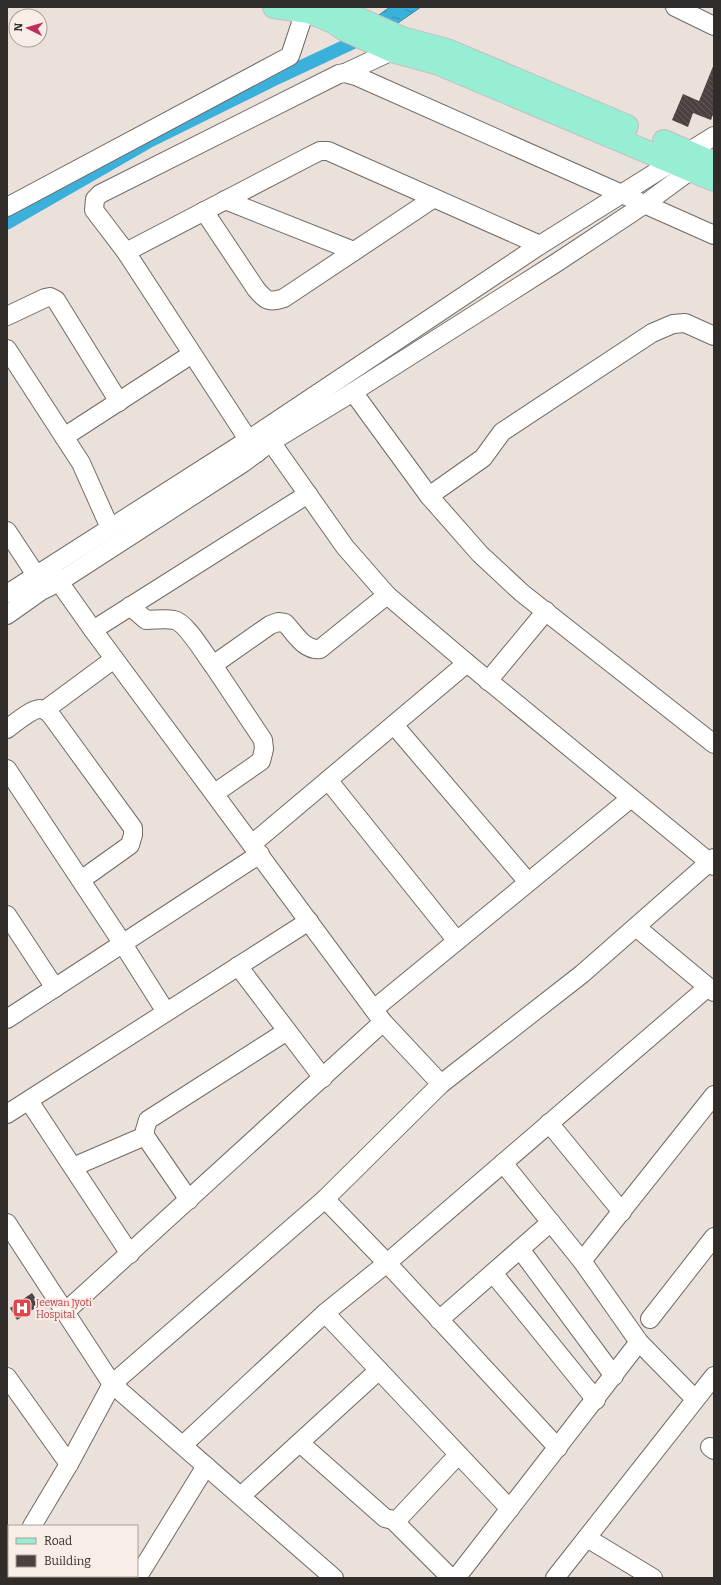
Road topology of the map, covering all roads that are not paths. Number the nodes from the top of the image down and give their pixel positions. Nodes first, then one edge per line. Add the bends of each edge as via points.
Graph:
1 (274, 7) edge
2 (678, 7) edge
3 (304, 11) junction
4 (342, 16) edge
5 (714, 26) edge
6 (391, 42) junction
7 (345, 73) junction
8 (714, 136) edge
9 (700, 163) edge
10 (624, 193) junction
11 (434, 198) junction
12 (225, 200) junction
13 (646, 204) junction
14 (7, 207) edge
15 (204, 211) junction
16 (714, 235) edge
17 (540, 245) junction
18 (354, 251) junction
19 (126, 252) junction
20 (7, 316) edge
21 (714, 336) edge
22 (7, 349) edge
23 (192, 354) junction
24 (353, 392) junction
25 (119, 402) junction
26 (64, 437) junction
27 (271, 442) junction
28 (252, 447) junction
29 (308, 494) junction
30 (429, 496) junction
31 (110, 528) junction
32 (7, 531) edge
33 (48, 575) junction
34 (7, 594) edge
35 (387, 595) junction
36 (130, 606) junction
37 (546, 611) junction
38 (7, 615) edge
39 (92, 630) junction
40 (114, 659) junction
41 (467, 664) junction
42 (213, 666) junction
43 (488, 681) junction
44 (45, 710) junction
45 (394, 725) junction
46 (7, 729) edge
47 (714, 744) edge
48 (7, 769) edge
49 (328, 780) junction
50 (215, 793) junction
51 (631, 798) junction
52 (256, 849) junction
53 (713, 862) edge
54 (81, 880) junction
55 (528, 882) junction
56 (9, 921) edge
57 (309, 921) junction
58 (636, 927) junction
59 (457, 941) junction
60 (123, 944) junction
61 (238, 966) junction
62 (56, 988) junction
63 (711, 990) edge
64 (166, 1012) junction
65 (379, 1015) junction
66 (7, 1019) edge
67 (287, 1031) junction
68 (322, 1078) junction
69 (441, 1084) junction
70 (714, 1095) edge
71 (29, 1101) junction
72 (7, 1114) edge
73 (549, 1123) junction
74 (145, 1136) junction
75 (503, 1163) junction
76 (73, 1167) junction
77 (324, 1199) junction
78 (189, 1200) junction
79 (622, 1212) junction
80 (551, 1222) junction
81 (7, 1223) edge
82 (714, 1238) edge
83 (520, 1249) junction
84 (130, 1254) junction
85 (582, 1261) junction
86 (387, 1263) junction
87 (493, 1272) junction
88 (65, 1312) junction
89 (325, 1313) junction
90 (650, 1318) dead end
91 (439, 1320) junction
92 (639, 1342) junction
93 (379, 1370) junction
94 (614, 1376) junction
95 (714, 1376) edge
96 (7, 1377) edge
97 (112, 1384) junction
98 (13, 1398) edge
99 (695, 1399) junction
100 (596, 1400) junction
101 (300, 1443) junction
102 (182, 1445) junction
103 (558, 1448) junction
104 (458, 1455) junction
105 (69, 1464) junction
106 (206, 1466) junction
107 (241, 1496) junction
108 (510, 1509) junction
109 (393, 1520) junction
110 (33, 1525) edge
111 (587, 1538) junction
112 (138, 1576) edge
113 (334, 1578) edge
114 (451, 1578) edge
115 (456, 1578) edge
116 (555, 1578) edge
117 (653, 1578) edge

1 - 3 main road
2 - 5 street
3 - 4 main road
3 - 14 street via 290,56
4 - 6 main road
6 - 7 street
6 - 9 main road via 439,64
7 - 10 street
7 - 19 street via 100,194 95,199 94,210
8 - 9 street
9 - 10 street
9 - 13 street
10 - 13 street
10 - 17 street
11 - 12 street via 328,151 320,151
11 - 17 street
11 - 18 street
12 - 15 street
12 - 18 street
13 - 16 street
13 - 24 street
15 - 18 street via 256,289 264,298 273,302 284,298
15 - 19 street
17 - 28 street
19 - 23 street
20 - 25 street via 45,298 56,300
21 - 30 street via 685,323 673,324 652,333 502,432 483,458
22 - 26 street
23 - 25 street
23 - 28 street
24 - 27 street
24 - 30 street
25 - 26 street
26 - 31 street via 81,463
27 - 28 street
27 - 29 street
28 - 31 street
28 - 33 street via 243,463
29 - 35 street via 345,547
29 - 36 street
30 - 37 street via 480,554 522,593
31 - 33 street
32 - 33 street
33 - 34 street
33 - 38 street via 42,591
33 - 39 street
35 - 41 street
35 - 42 street via 320,648 307,647 286,623 278,622 270,625
36 - 39 street
36 - 42 street via 146,620 178,622
37 - 43 street
37 - 47 street
39 - 40 street
40 - 44 street
40 - 50 street
41 - 43 street
41 - 45 street
42 - 50 street via 263,740 264,749 261,760
43 - 51 street
44 - 46 street via 34,710
44 - 54 street via 133,828 130,845
45 - 49 street
45 - 55 street
48 - 54 street
49 - 52 street
49 - 59 street
50 - 52 street
51 - 53 street
51 - 55 street
52 - 57 street
52 - 60 street
53 - 58 street
54 - 60 street
55 - 59 street
56 - 62 street
57 - 61 street
57 - 65 street
58 - 63 street
58 - 69 street via 582,974
59 - 65 street
60 - 62 street
60 - 64 street
61 - 64 street
61 - 67 street
62 - 66 street
63 - 73 street
64 - 71 street
65 - 68 street
65 - 69 street
67 - 68 street
67 - 74 street via 148,1120
68 - 78 street
69 - 77 street
70 - 79 street
71 - 72 street
71 - 76 street
73 - 75 street
73 - 79 street
74 - 76 street
74 - 78 street
75 - 80 street
75 - 86 street
76 - 84 street
77 - 86 street
77 - 97 street
78 - 84 street
79 - 85 street
80 - 83 street
80 - 85 street
81 - 88 street
82 - 90 street
83 - 87 street
83 - 94 street
84 - 88 street
85 - 92 street
86 - 89 street
86 - 91 street
87 - 91 street
87 - 100 street
88 - 97 street
89 - 93 street
89 - 102 street
91 - 103 street
92 - 94 street
92 - 99 street
93 - 101 street
93 - 104 street
94 - 100 street
95 - 99 street
96 - 98 street
97 - 102 street
97 - 105 street
98 - 105 street
99 - 111 street
100 - 103 street
101 - 107 street
101 - 109 street via 386,1518
102 - 106 street
103 - 108 street
104 - 108 street
104 - 109 street via 399,1518
105 - 110 street
106 - 107 street
106 - 112 street
107 - 113 street
108 - 115 street
109 - 114 street
111 - 116 street
111 - 117 street

